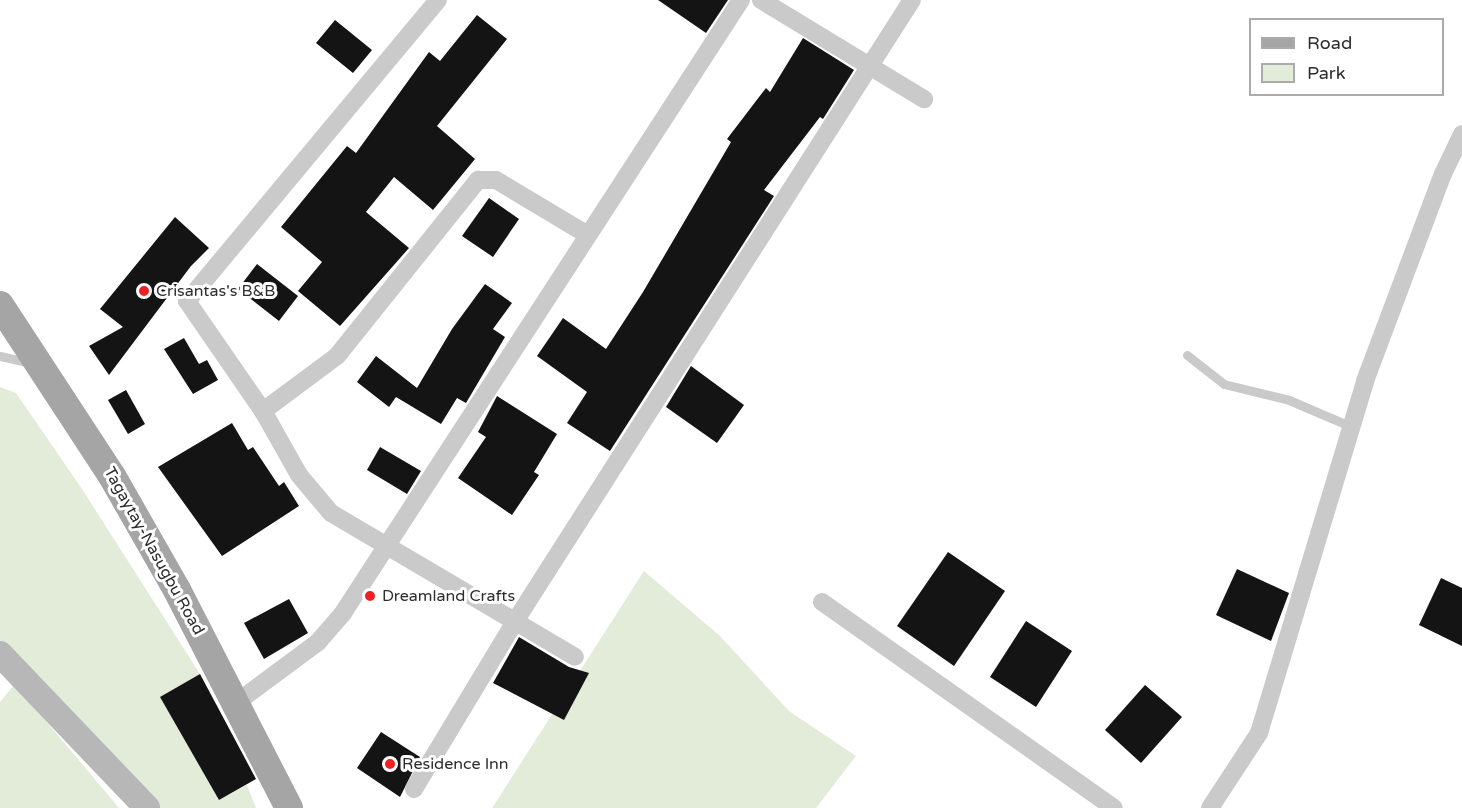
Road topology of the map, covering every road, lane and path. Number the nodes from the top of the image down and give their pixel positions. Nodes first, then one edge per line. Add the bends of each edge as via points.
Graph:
1 (438, 0) edge
2 (741, 0) edge
3 (761, 0) edge
4 (912, 0) edge
5 (871, 66) junction
6 (924, 99) dead end
7 (1462, 134) edge
8 (588, 235) junction
9 (0, 305) edge
10 (1187, 355) dead end
11 (0, 356) edge
12 (42, 367) junction
13 (263, 411) junction
14 (1352, 427) junction
15 (385, 544) junction
16 (822, 602) dead end
17 (513, 623) junction
18 (0, 654) edge
19 (575, 657) dead end
20 (236, 703) junction
21 (414, 789) dead end
22 (147, 808) edge
23 (289, 808) edge
24 (1114, 808) edge
25 (1210, 808) edge

1 - 13 street via 187,301
2 - 8 street
3 - 5 street
4 - 5 street
5 - 6 street
5 - 17 street
7 - 14 street via 1430,207
8 - 13 street via 496,180 478,180 337,356
8 - 15 street
9 - 12 main road, Tagaytay-Nasugbu Road
10 - 14 lane via 1224,384 1289,400
11 - 12 lane
12 - 20 main road, Tagaytay-Nasugbu Road via 112,476
13 - 15 street via 312,494 331,513
14 - 25 street via 1259,733
15 - 17 street
15 - 20 street via 343,613 318,642
16 - 24 street
17 - 19 street
17 - 21 street
18 - 22 street
20 - 23 main road, Tagaytay-Nasugbu Road

